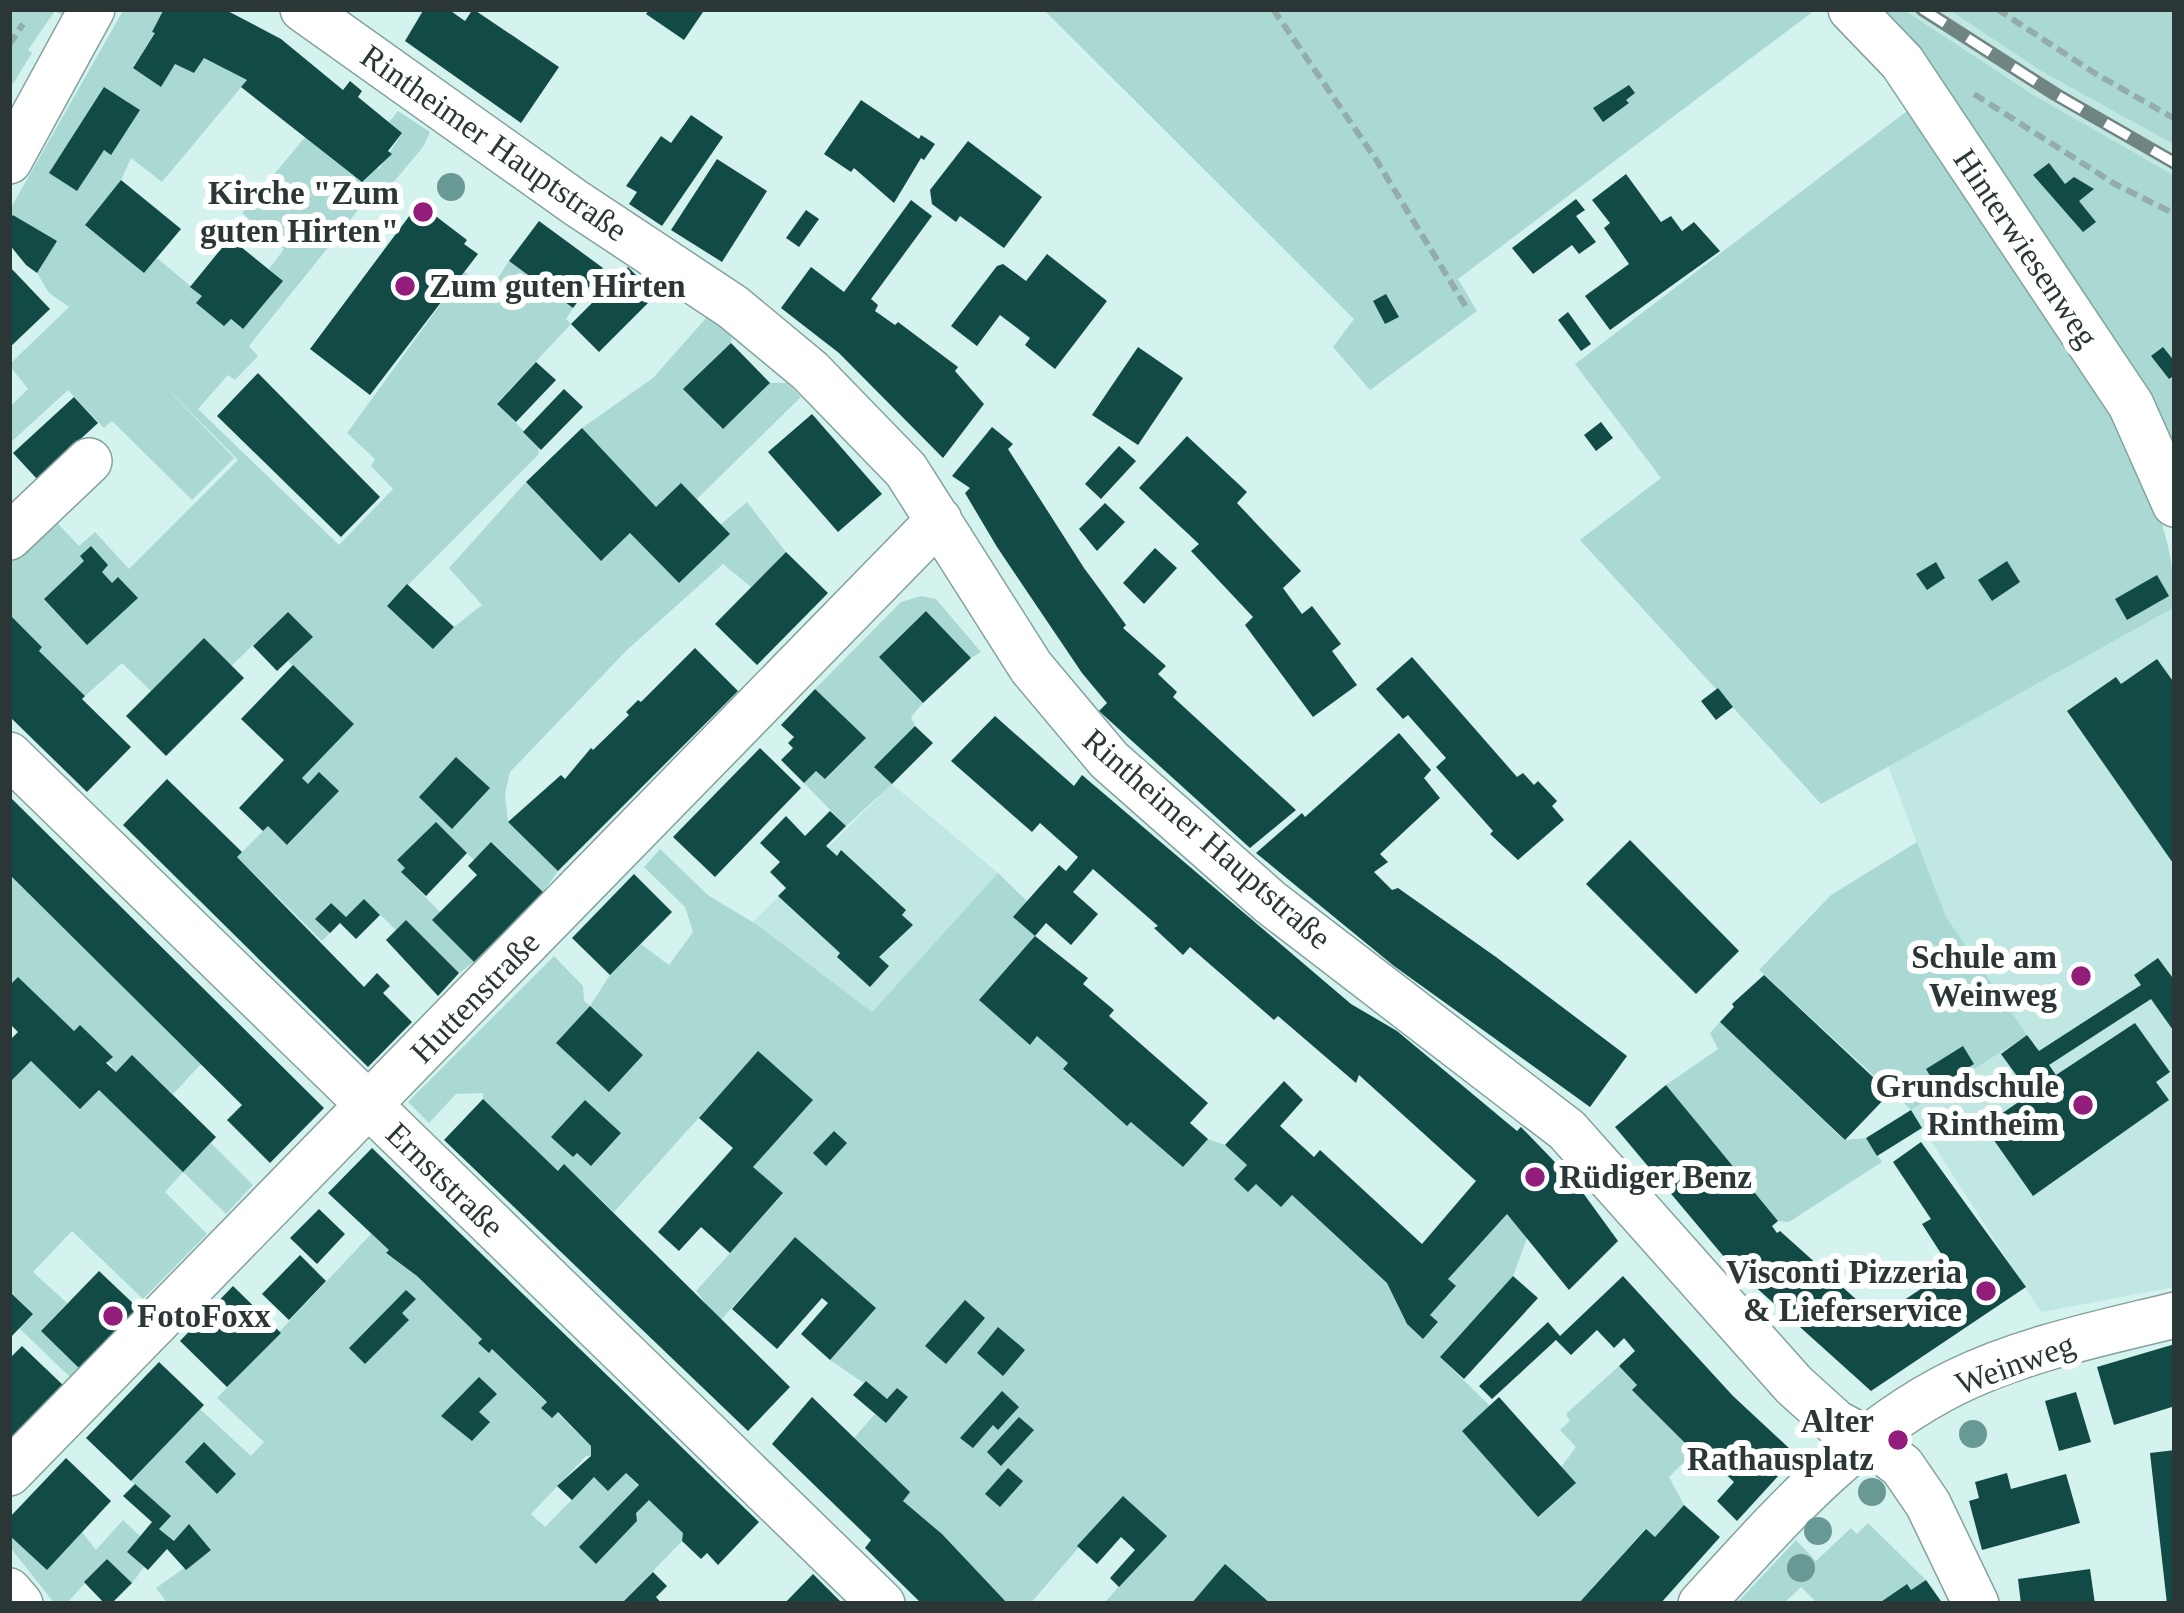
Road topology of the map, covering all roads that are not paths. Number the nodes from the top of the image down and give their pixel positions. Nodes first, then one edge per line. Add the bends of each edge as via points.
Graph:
1 (92, 9) edge
2 (302, 9) edge
3 (1851, 9) edge
4 (9, 160) edge
5 (89, 461) dead end
6 (2175, 504) edge
7 (939, 520) junction
8 (9, 537) edge
9 (9, 755) edge
10 (369, 1106) junction
11 (2175, 1315) edge
12 (1866, 1439) junction
13 (9, 1473) edge
14 (9, 1591) edge
15 (20, 1604) edge
16 (882, 1604) edge
17 (1701, 1604) edge
18 (1976, 1604) edge

1 - 4 street
2 - 7 street, Rintheimer Hauptstraße via 733,307 863,422
3 - 6 street, Hinterwiesenweg via 1902,62 2131,405
5 - 8 street
7 - 10 street, Huttenstraße
7 - 12 street, Rintheimer Hauptstraße via 1031,667 1108,760 1270,902 1567,1130 1794,1385
9 - 10 street, Ernststraße
10 - 13 street, Huttenstraße
10 - 16 street, Ernststraße
11 - 12 street, Weinweg via 1957,1381
12 - 17 street, Weinweg via 1817,1479
12 - 18 street, Rintheimer Hauptstraße via 1902,1466 1928,1504
14 - 15 street

